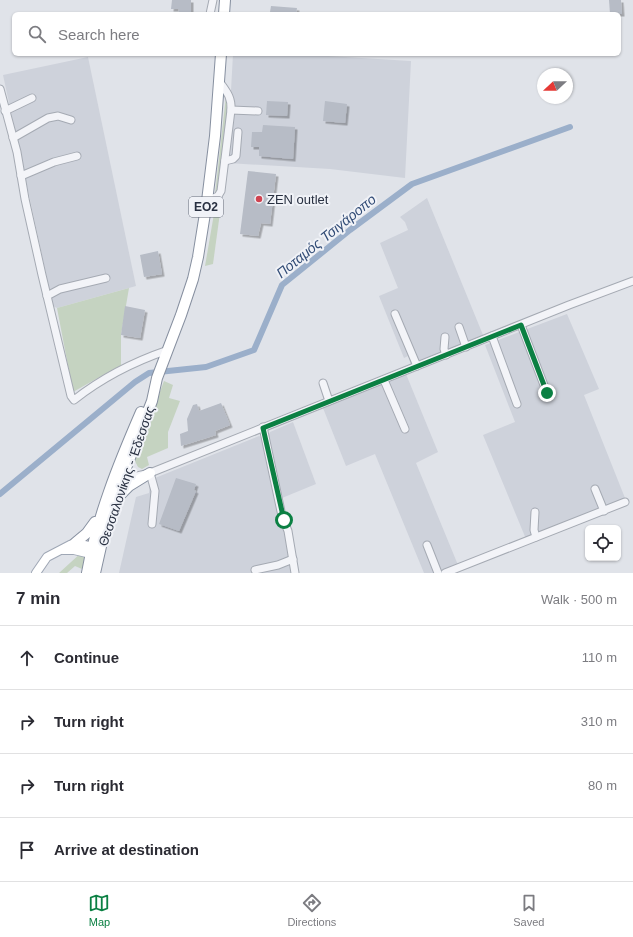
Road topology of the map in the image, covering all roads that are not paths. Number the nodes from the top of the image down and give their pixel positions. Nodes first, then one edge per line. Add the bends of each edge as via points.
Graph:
1 (213, 0) edge
2 (225, 0) edge
3 (210, 12) edge
4 (224, 12) edge
5 (222, 56) edge
6 (219, 82) junction
7 (0, 89) edge
8 (32, 98) dead end
9 (5, 110) junction
10 (231, 110) junction
11 (258, 111) dead end
12 (72, 120) dead end
13 (238, 132) dead end
14 (13, 138) junction
15 (77, 156) dead end
16 (225, 161) junction
17 (21, 176) junction
18 (207, 201) junction
19 (106, 278) dead end
20 (633, 281) edge
21 (47, 296) junction
22 (395, 314) dead end
23 (521, 325) junction
24 (459, 327) dead end
25 (492, 336) junction
26 (445, 337) dead end
27 (466, 347) junction
28 (167, 352) junction
29 (446, 355) junction
30 (417, 366) junction
31 (384, 380) junction
32 (323, 383) dead end
33 (547, 393) dead end
34 (329, 401) junction
35 (517, 404) dead end
36 (263, 428) junction
37 (405, 429) dead end
38 (121, 469) junction
39 (150, 473) junction
40 (595, 489) dead end
41 (115, 500) junction
42 (625, 502) dead end
43 (604, 510) junction
44 (535, 512) dead end
45 (100, 514) junction
46 (152, 524) dead end
47 (536, 537) junction
48 (75, 543) junction
49 (427, 545) dead end
50 (60, 550) junction
51 (95, 551) junction
52 (293, 559) junction
53 (254, 570) dead end
54 (36, 573) edge
55 (87, 573) edge
56 (95, 573) edge
57 (295, 573) edge
58 (438, 573) edge
59 (445, 573) edge

1 - 3 street
2 - 4 highway
5 - 6 highway, Θεσσαλονίκης - Έδεσσας / ΕΟ2
6 - 10 street via 230,96
6 - 18 highway, Θεσσαλονίκης - Έδεσσας / ΕΟ2
7 - 9 street
8 - 9 street
9 - 14 street
10 - 11 street
10 - 16 street
12 - 14 street via 58,116 48,118
13 - 16 street via 236,156
14 - 17 street
15 - 17 street
16 - 18 street via 221,193
17 - 21 street
18 - 28 highway, Θεσσαλονίκης - Έδεσσας / ΕΟ2 via 193,279
19 - 21 street via 60,289
20 - 23 street
21 - 28 street via 74,400 94,384 117,371 140,360
22 - 30 street
23 - 25 street
23 - 33 street
24 - 27 street
25 - 27 street
25 - 35 street
26 - 29 street
27 - 29 street
28 - 38 highway, Θεσσαλονίκης - Έδεσσας / ΕΟ2
29 - 30 street
30 - 31 street
31 - 34 street
31 - 37 street
32 - 34 street
34 - 36 street
36 - 39 street
36 - 52 street
38 - 39 street
38 - 41 highway, Θεσσαλονίκης - Έδεσσας / ΕΟ2
38 - 45 highway, Θεσσαλονίκης - Έδεσσας / ΕΟ2
39 - 41 highway via 129,486
39 - 46 street via 155,491
40 - 43 street
41 - 51 highway, Θεσσαλονίκης - Έδεσσας / ΕΟ2
42 - 43 street
43 - 47 street
44 - 47 street
45 - 48 highway via 87,533
45 - 51 highway, Θεσσαλονίκης - Έδεσσας / ΕΟ2
47 - 59 street
48 - 50 main road
48 - 51 main road
49 - 58 street
50 - 51 main road
50 - 54 main road via 47,557
51 - 55 highway, Θεσσαλονίκης - Έδεσσας / ΕΟ2
51 - 56 highway, Θεσσαλονίκης - Έδεσσας / ΕΟ2
52 - 53 street
52 - 57 street

